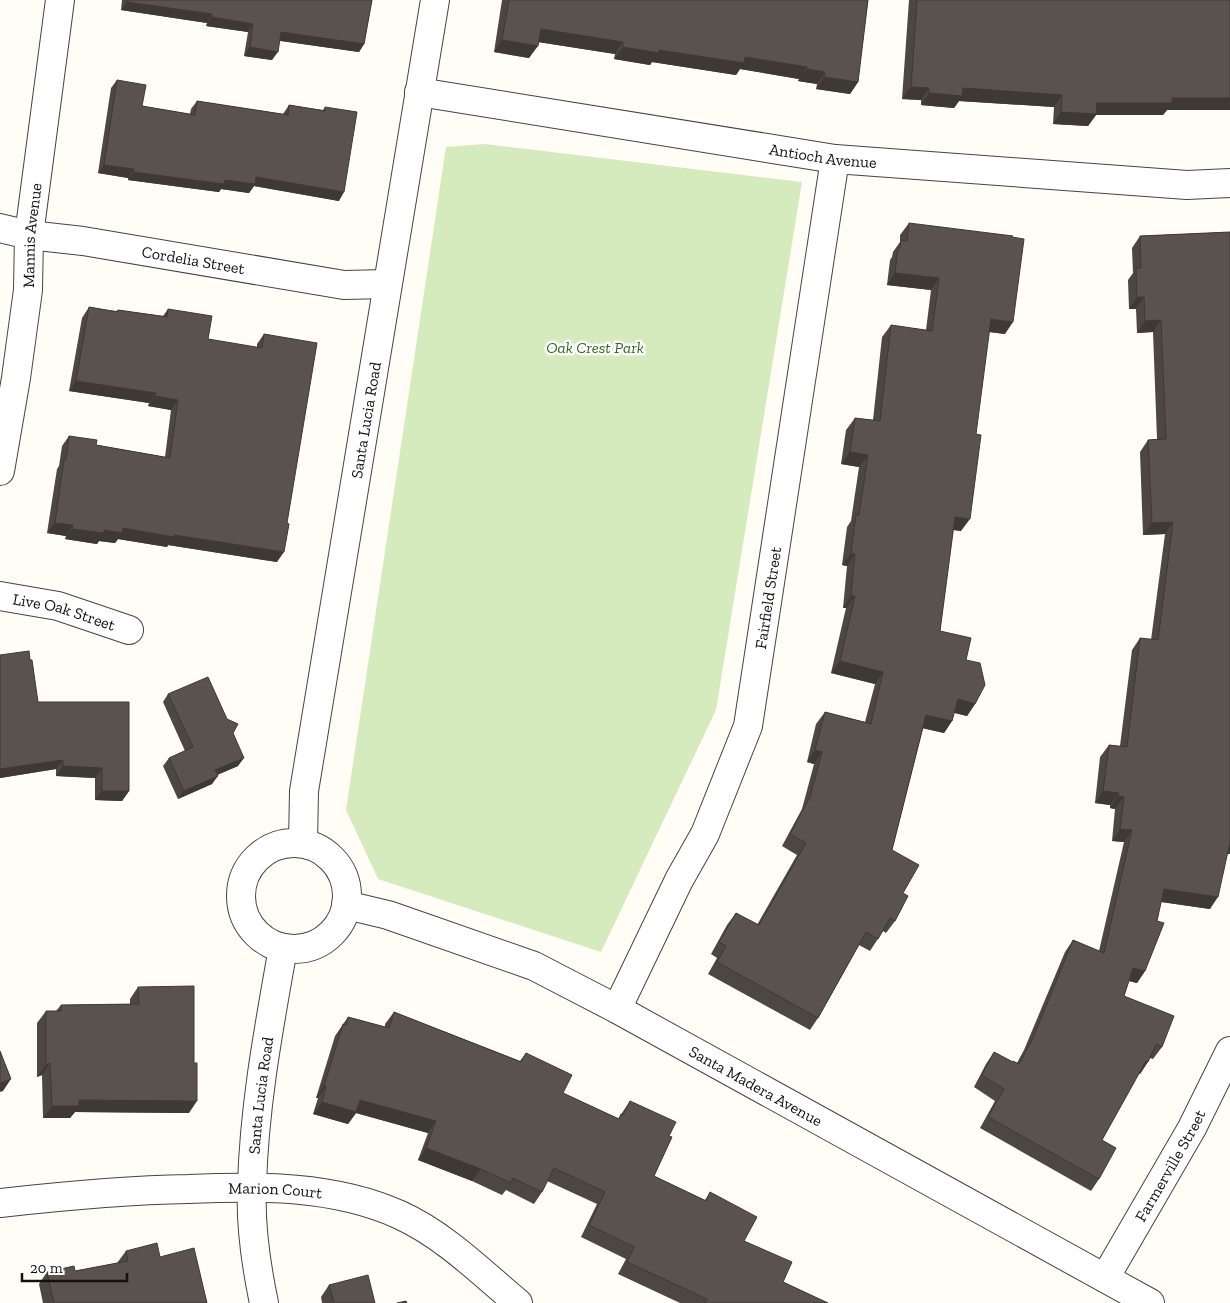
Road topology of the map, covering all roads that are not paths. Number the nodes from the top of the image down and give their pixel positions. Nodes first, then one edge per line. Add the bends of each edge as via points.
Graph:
1 (60, 0) edge
2 (435, 0) edge
3 (419, 92) junction
4 (836, 159) junction
5 (1230, 183) edge
6 (0, 228) edge
7 (29, 235) junction
8 (387, 284) junction
9 (0, 471) edge
10 (0, 596) edge
11 (129, 630) dead end
12 (303, 843) junction
13 (346, 905) junction
14 (283, 948) junction
15 (618, 1009) junction
16 (1230, 1051) edge
17 (252, 1187) junction
18 (0, 1203) edge
19 (1105, 1278) junction
20 (264, 1303) edge
21 (518, 1303) edge
22 (1150, 1303) edge

1 - 7 street, Mannis Avenue
2 - 3 street, Santa Lucia Road
3 - 4 street, Antioch Avenue
3 - 8 street, Santa Lucia Road
4 - 5 street, Antioch Avenue via 1187,185
4 - 15 street, Fairfield Street via 748,726 705,834
6 - 7 street, Cordelia Street
7 - 8 street, Cordelia Street via 84,241 344,285
7 - 9 street, Mannis Avenue via 28,290
8 - 12 street, Santa Lucia Road via 304,791
10 - 11 street, Live Oak Street via 58,606
12 - 13 street via 319,848 342,872 347,888
12 - 14 street via 284,843 267,850 253,861 243,877 240,895 243,913 252,929 266,941
13 - 14 street via 341,921 331,934 300,949
13 - 15 street, Santa Madera Avenue via 388,915 534,966
14 - 17 street, Santa Lucia Road via 260,1090
15 - 19 street, Santa Madera Avenue
16 - 19 street, Farmerville Street via 1192,1128
17 - 18 street, Marion Court via 161,1189
17 - 20 street, Santa Lucia Road via 254,1238
17 - 21 street, Marion Court via 340,1195 401,1216 452,1248
19 - 22 street, Santa Madera Avenue

